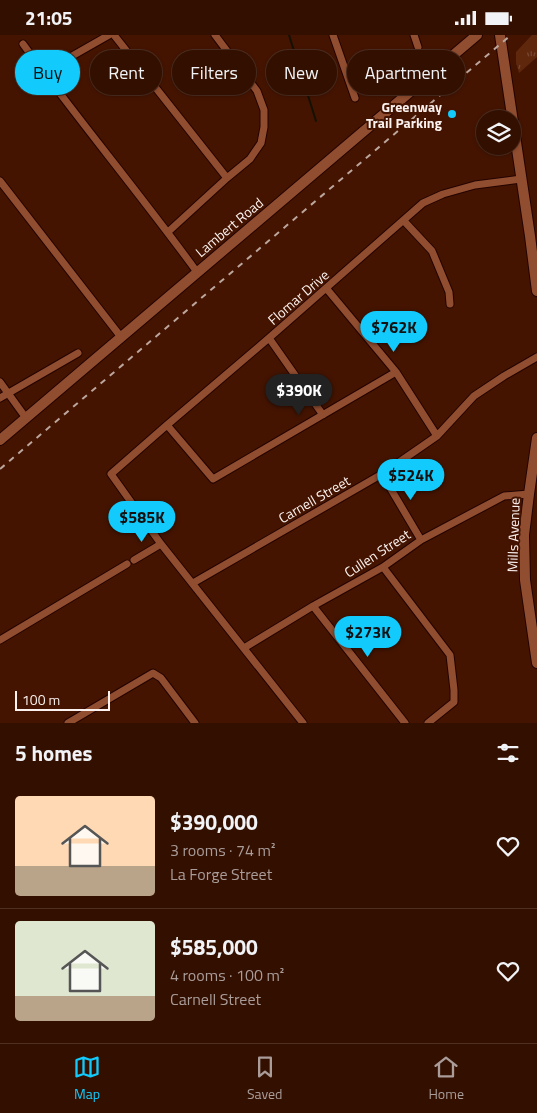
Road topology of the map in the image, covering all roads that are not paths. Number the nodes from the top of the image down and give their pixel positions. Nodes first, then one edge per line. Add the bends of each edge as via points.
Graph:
1 (108, 35) edge
2 (114, 35) edge
3 (215, 35) edge
4 (333, 35) edge
5 (414, 35) edge
6 (477, 35) edge
7 (500, 35) edge
8 (23, 44) dead end
9 (418, 47) dead end
10 (28, 50) edge
11 (80, 51) edge
12 (62, 95) edge
13 (355, 98) dead end
14 (227, 178) junction
15 (521, 179) junction
16 (0, 181) edge
17 (404, 221) junction
18 (168, 232) junction
19 (534, 236) edge
20 (197, 272) junction
21 (326, 288) junction
22 (537, 291) edge
23 (450, 304) dead end
24 (121, 337) junction
25 (269, 339) junction
26 (78, 353) dead end
27 (537, 357) edge
28 (396, 372) junction
29 (0, 382) edge
30 (8, 393) junction
31 (0, 397) edge
32 (322, 415) junction
33 (26, 418) junction
34 (167, 425) junction
35 (437, 436) junction
36 (537, 438) edge
37 (0, 440) edge
38 (382, 474) junction
39 (529, 494) junction
40 (421, 540) junction
41 (161, 544) junction
42 (383, 567) junction
43 (193, 583) junction
44 (313, 606) junction
45 (0, 640) edge
46 (244, 648) junction
47 (537, 663) edge
48 (68, 723) edge
49 (195, 723) edge
50 (303, 723) edge
51 (406, 723) edge
52 (428, 723) edge

1 - 11 street
2 - 14 street
3 - 14 street via 257,91 264,110 261,143 250,159
4 - 13 street
5 - 9 street
6 - 20 main road, Lambert Road
7 - 15 main road
8 - 10 street
12 - 18 street
14 - 18 street
15 - 17 street, Flomar Drive via 474,185 444,194 423,203
15 - 19 main road
16 - 24 street
17 - 21 street, Flomar Drive
17 - 23 street via 432,251
18 - 20 street
19 - 22 main road
20 - 24 main road, Lambert Road
21 - 25 street, Flomar Drive
21 - 28 street
24 - 33 main road, Lambert Road
25 - 32 street
25 - 34 street, Flomar Drive
26 - 30 street
27 - 35 street, Carnell Street via 474,397
28 - 32 street
28 - 35 street
29 - 30 street
30 - 31 street
30 - 33 street
32 - 34 street via 213,479
33 - 37 main road, Lambert Road
34 - 41 street, Flomar Drive via 110,474
35 - 38 street, Carnell Street
36 - 39 main road, Mills Avenue
38 - 40 street
38 - 43 street, Carnell Street
39 - 40 street, Cullen Street via 504,496
39 - 47 main road, Mills Avenue via 524,535 525,580
40 - 42 street, Cullen Street
41 - 43 street
41 - 45 street
42 - 44 street, Cullen Street
42 - 52 street via 450,655 454,702
43 - 46 street
44 - 46 street, Cullen Street
44 - 51 street
46 - 50 street
48 - 49 street via 153,673

